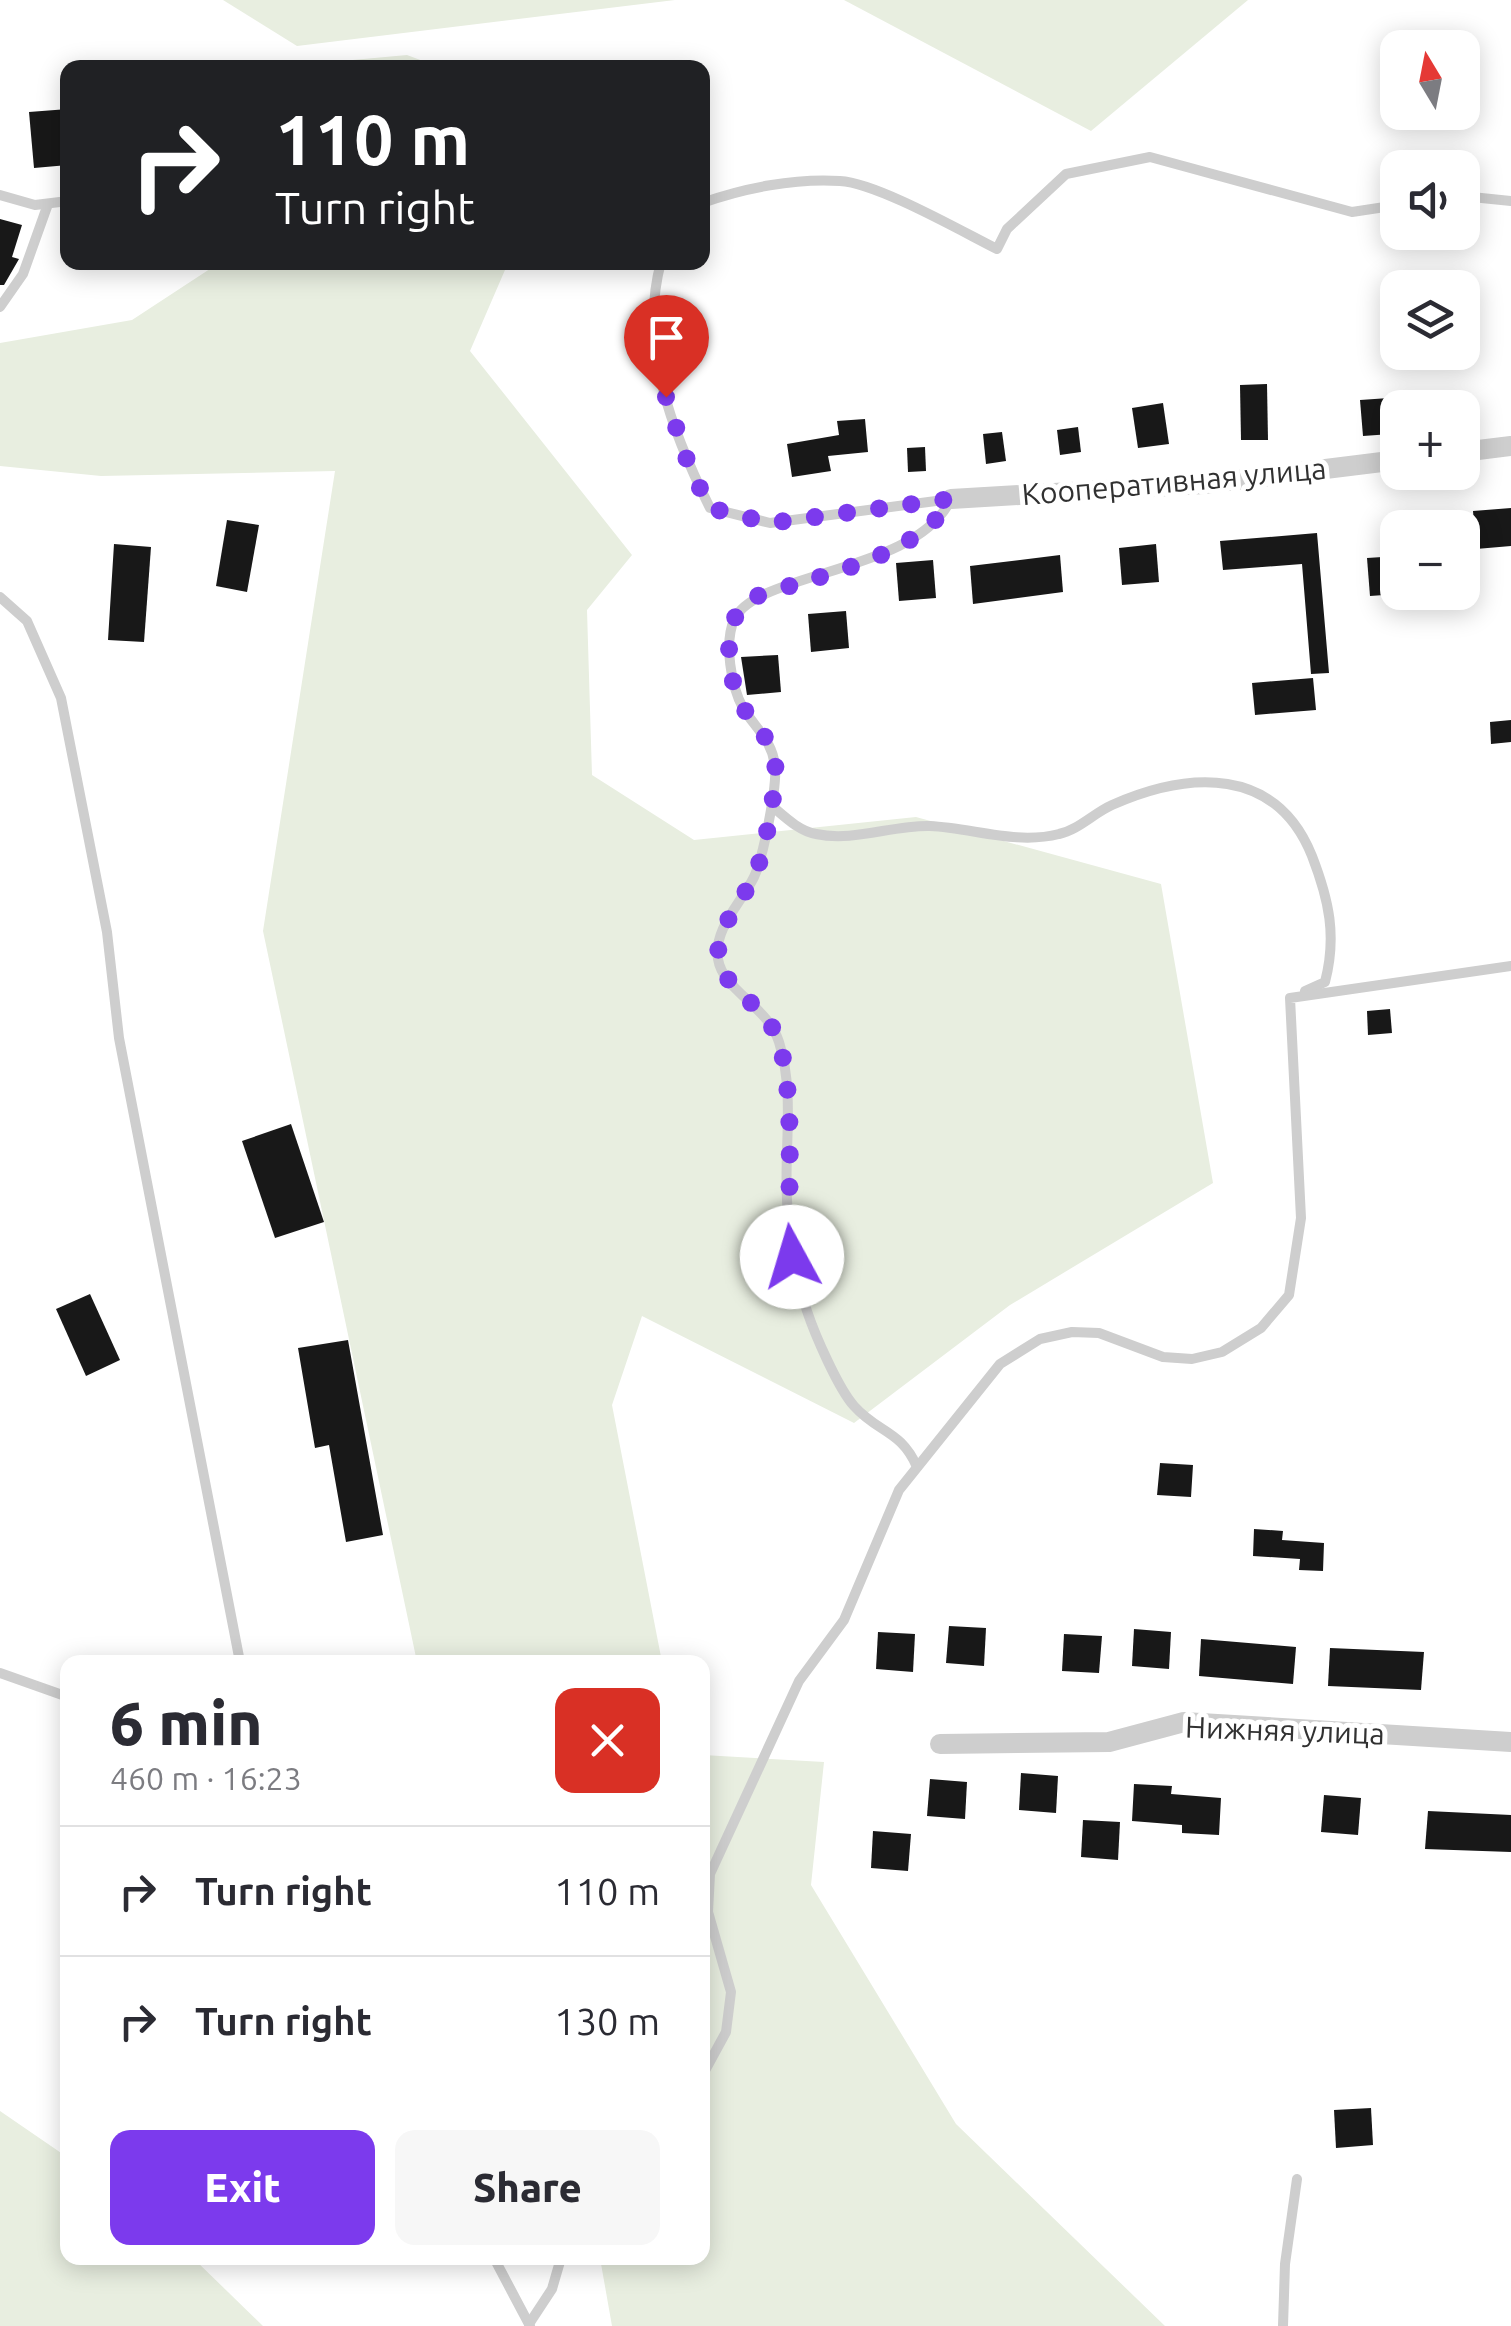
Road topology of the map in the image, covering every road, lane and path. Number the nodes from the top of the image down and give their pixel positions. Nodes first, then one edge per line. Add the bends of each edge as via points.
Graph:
1 (0, 194) edge
2 (1480, 198) edge
3 (710, 200) edge
4 (1511, 201) edge
5 (60, 203) edge
6 (48, 204) junction
7 (1380, 208) edge
8 (661, 270) edge
9 (0, 307) edge
10 (1511, 446) edge
11 (1480, 450) edge
12 (1380, 462) edge
13 (950, 499) junction
14 (0, 597) edge
15 (772, 806) junction
16 (1511, 966) edge
17 (1290, 998) junction
18 (918, 1467) junction
19 (239, 1655) edge
20 (0, 1673) edge
21 (60, 1694) edge
22 (1511, 1742) edge
23 (940, 1744) dead end
24 (710, 1874) edge
25 (710, 1919) edge
26 (710, 2061) edge
27 (1297, 2179) dead end
28 (498, 2265) edge
29 (560, 2265) edge
30 (529, 2325) edge
31 (1284, 2326) edge

1 - 6 lane
2 - 4 lane
3 - 7 lane via 740,189 842,180 997,249 1007,229 1066,174 1150,157 1352,212
5 - 6 lane
6 - 9 lane via 23,274
8 - 13 lane via 655,362 710,508 770,523
10 - 11 street
12 - 13 street, Кооперативная улица via 1204,484
13 - 15 lane via 926,532 742,606 732,622 735,686 770,742
14 - 19 lane via 27,621 60,698
15 - 17 lane via 811,834 825,836 929,826 1037,838 1063,834 1107,807 1170,786 1207,782 1251,790 1292,819 1310,851 1332,923 1325,982
15 - 18 lane via 762,856 717,958 726,979 766,1013 779,1042 788,1095 792,1257 808,1314 850,1403 908,1446
16 - 17 lane
17 - 18 lane via 1301,1218 1289,1295 1260,1328 1222,1352 1192,1359 1162,1357 1098,1333 1040,1340 1000,1364
18 - 24 lane via 899,1490 844,1620 800,1680
20 - 21 lane
22 - 23 street, Нижняя улица via 1184,1722 1109,1742
25 - 26 lane via 731,1992 726,2032
27 - 31 lane
28 - 30 lane
29 - 30 lane

